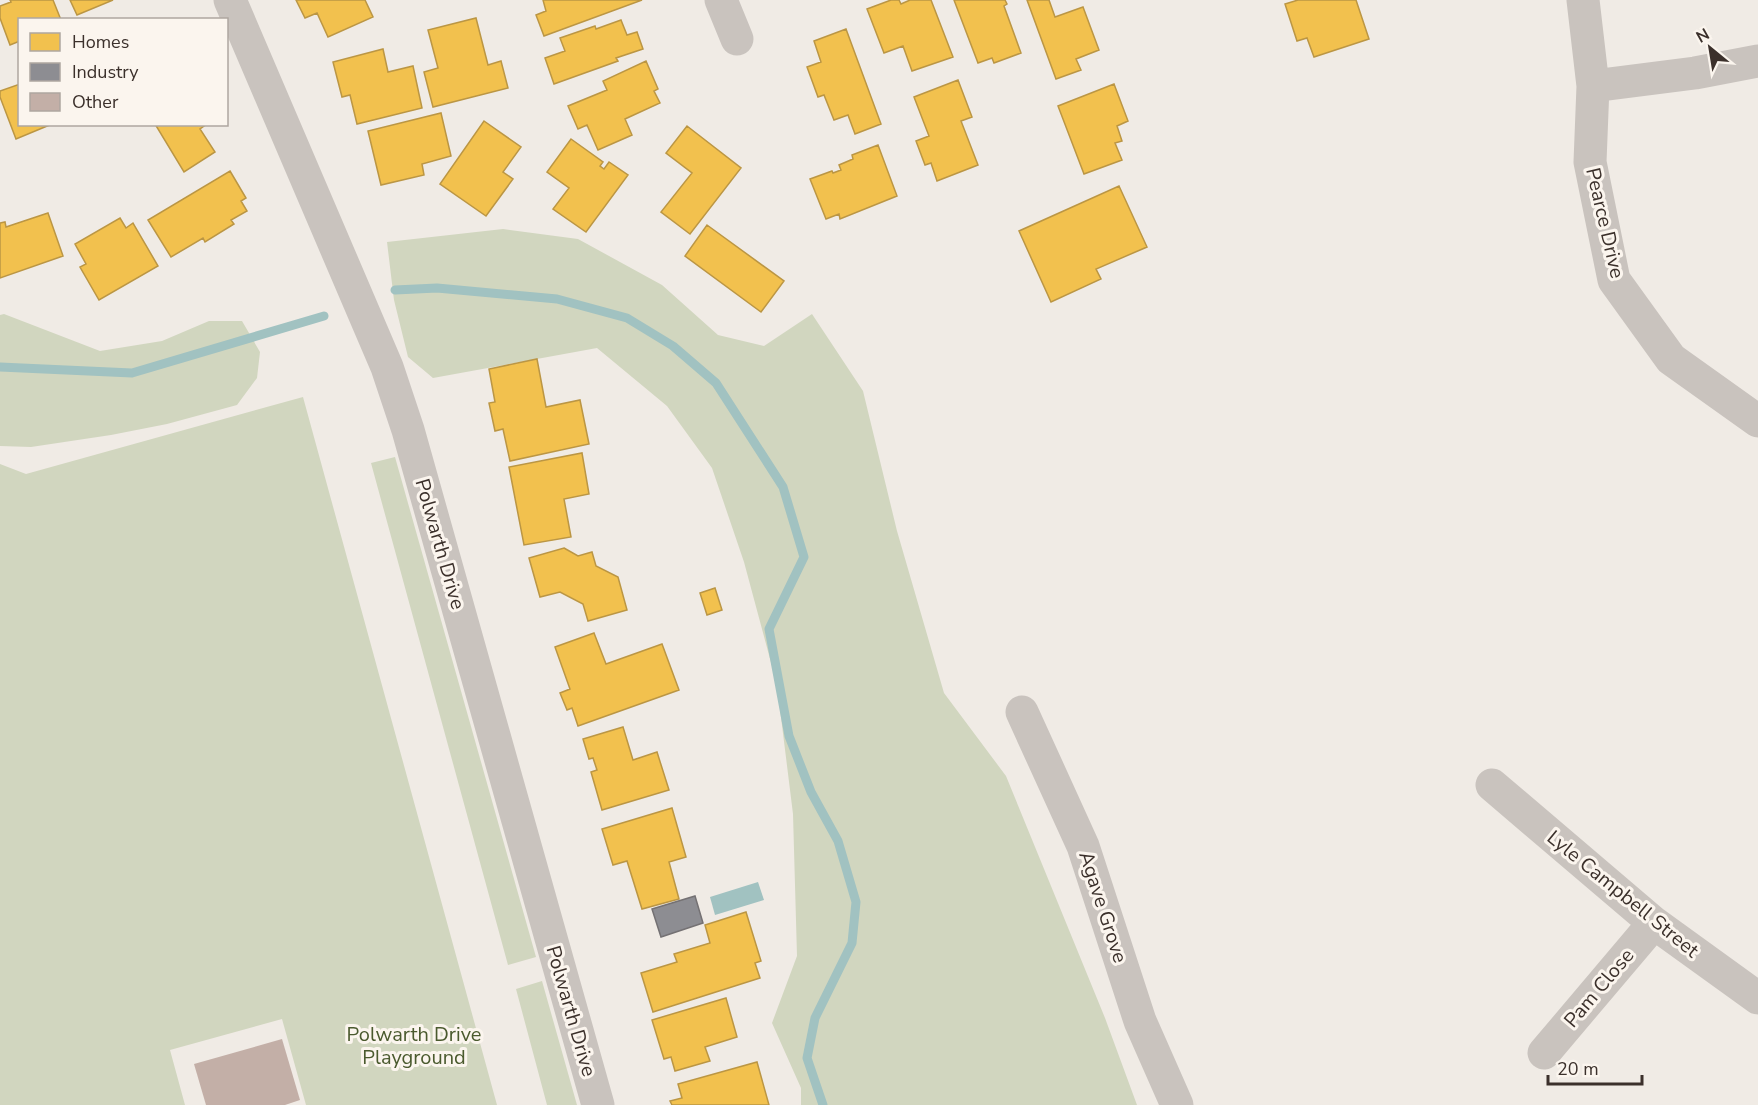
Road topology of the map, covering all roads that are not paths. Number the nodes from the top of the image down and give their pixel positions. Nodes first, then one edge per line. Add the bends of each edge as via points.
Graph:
1 (230, 0) edge
2 (1583, 0) edge
3 (726, 2) edge
4 (737, 39) dead end
5 (1758, 61) edge
6 (1593, 86) junction
7 (1758, 421) edge
8 (1022, 712) dead end
9 (1492, 785) dead end
10 (1654, 922) junction
11 (1758, 998) edge
12 (1544, 1053) dead end
13 (598, 1105) edge
14 (1177, 1105) edge

1 - 13 street, Polwarth Drive via 387,366
2 - 6 street, Pearce Drive
3 - 4 street
5 - 6 street
6 - 7 street, Pearce Drive via 1590,162 1614,280 1671,359
8 - 14 street, Agave Grove via 1083,846 1140,1021
9 - 10 street, Lyle Campbell Street
10 - 11 street, Lyle Campbell Street
10 - 12 street, Pam Close

